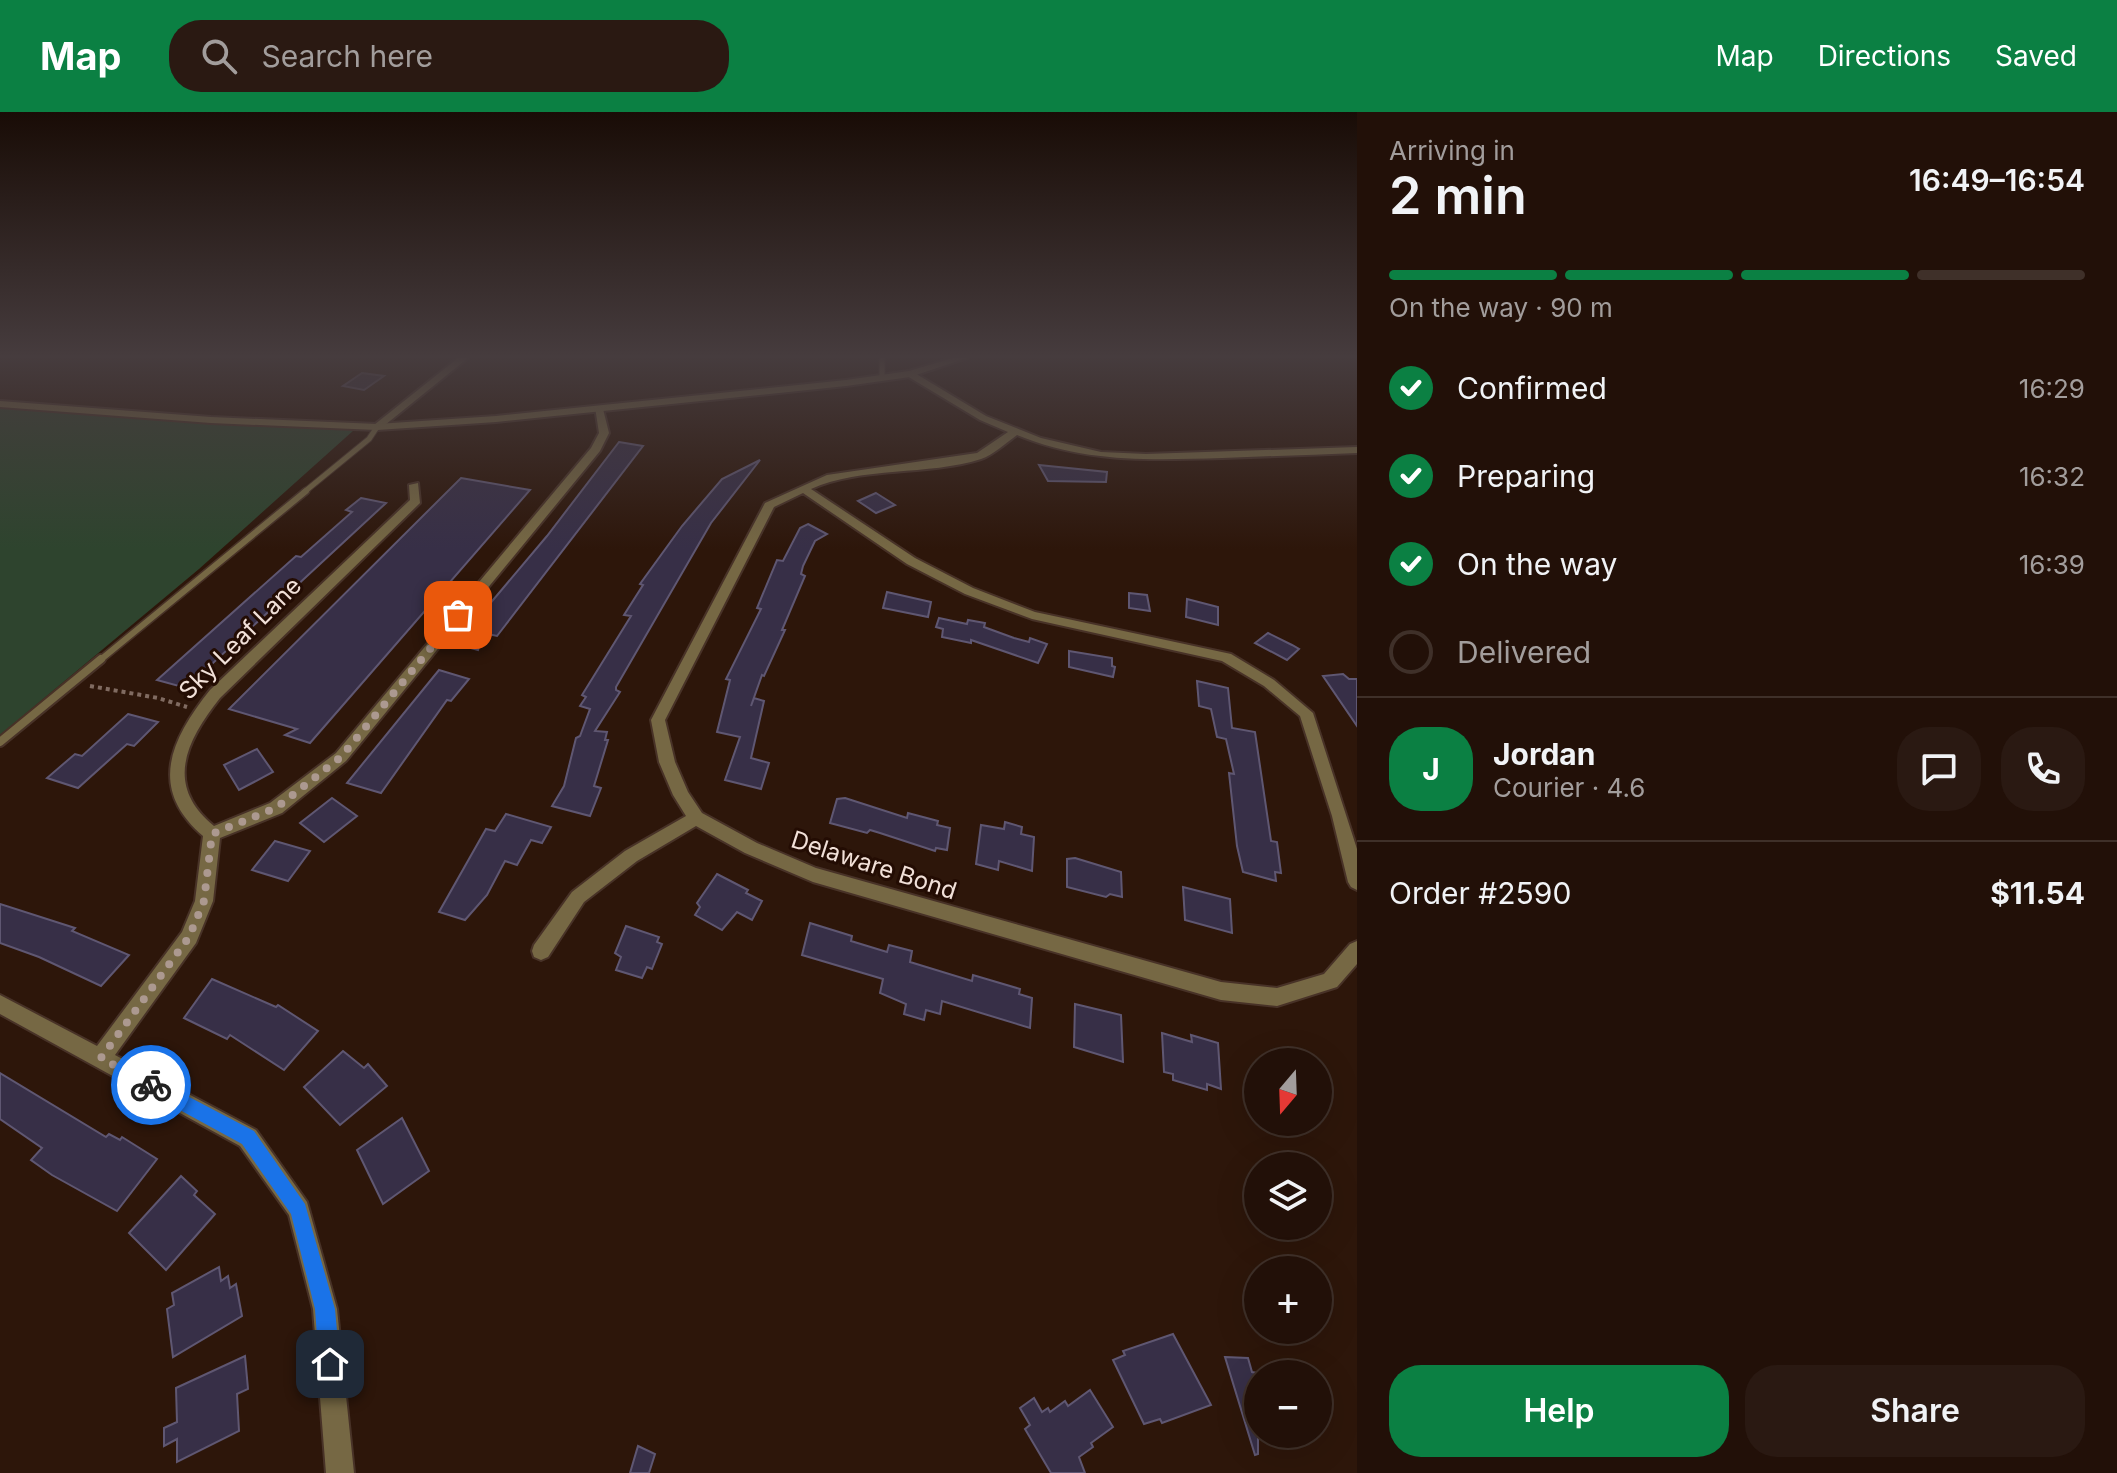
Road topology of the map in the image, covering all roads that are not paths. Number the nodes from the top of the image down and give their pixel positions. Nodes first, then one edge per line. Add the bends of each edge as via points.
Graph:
1 (247, 422) edge
2 (384, 422) edge
3 (444, 422) edge
4 (601, 422) edge
5 (992, 422) edge
6 (377, 427) junction
7 (1016, 431) junction
8 (1357, 450) edge
9 (414, 485) dead end
10 (802, 488) junction
11 (0, 742) edge
12 (696, 818) junction
13 (1349, 818) edge
14 (212, 834) junction
15 (1357, 882) edge
16 (1357, 950) edge
17 (541, 951) dead end
18 (0, 1004) edge
19 (101, 1058) junction
20 (340, 1473) edge

1 - 6 street
2 - 6 street
3 - 6 street
4 - 14 street via 604,433 596,449 341,757 276,808
5 - 7 street
6 - 11 lane via 369,439
7 - 8 street via 1101,455
7 - 10 street via 980,456 827,478
9 - 14 street, Sky Leaf Lane via 416,501 232,676 190,727 176,783 188,812
10 - 12 street via 769,505 658,720 667,762
10 - 13 street via 911,561 969,591 1032,615 1226,657 1306,713
12 - 16 street, Delaware Bond via 813,875 1221,991 1277,997 1330,981
12 - 17 street via 631,856 578,897
13 - 15 street
14 - 19 street via 204,901 189,937
18 - 19 street
19 - 20 street via 248,1138 299,1210 325,1309

